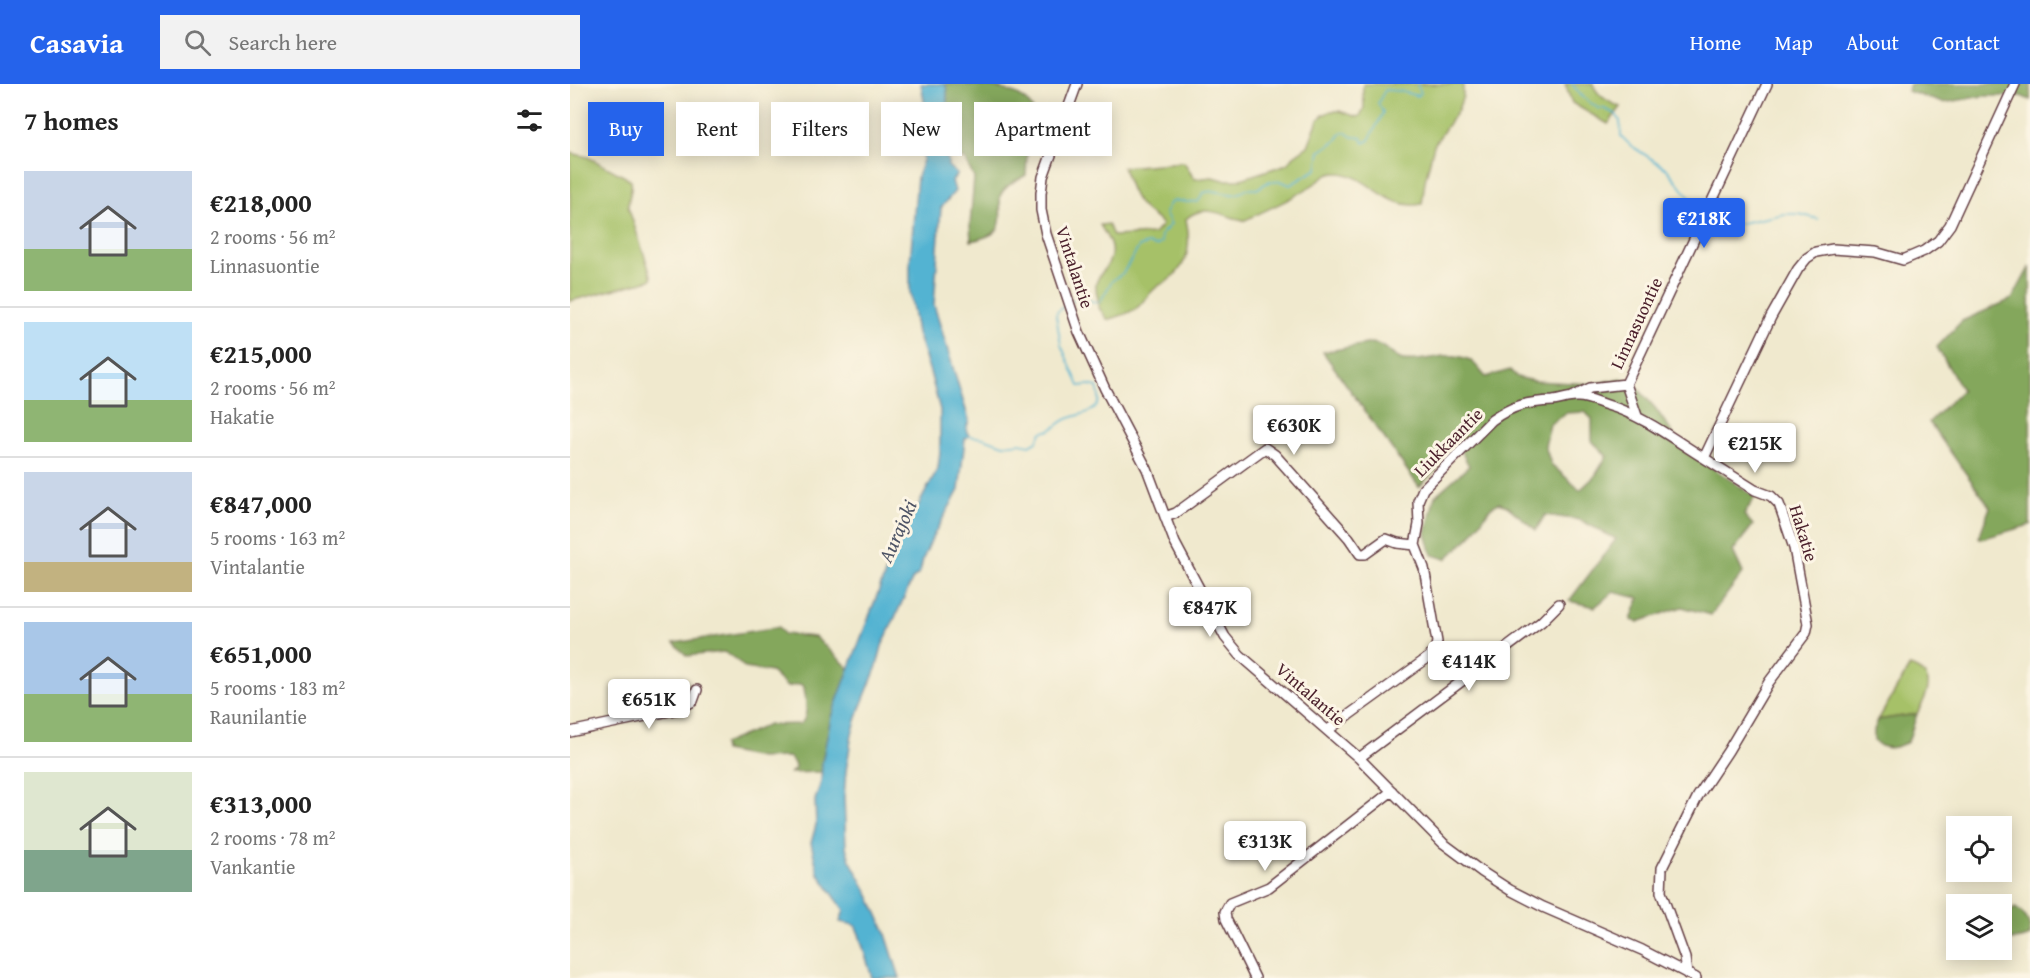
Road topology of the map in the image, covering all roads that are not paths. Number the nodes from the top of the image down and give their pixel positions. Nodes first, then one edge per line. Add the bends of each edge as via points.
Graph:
1 (1077, 84) edge
2 (1767, 84) edge
3 (2015, 84) edge
4 (1626, 384) junction
5 (1572, 398) junction
6 (1636, 416) junction
7 (1704, 458) junction
8 (1165, 517) junction
9 (1415, 545) junction
10 (1560, 604) dead end
11 (697, 690) dead end
12 (1328, 730) junction
13 (570, 732) edge
14 (1359, 758) junction
15 (1392, 791) junction
16 (1692, 976) edge
17 (1255, 978) edge

1 - 8 street, Vintalantie via 1043,177 1041,210 1079,332 1147,469
2 - 4 street, Linnasuontie
3 - 7 street via 1950,225 1938,241 1903,260 1875,252 1833,249 1812,254 1803,261 1771,317
4 - 5 street via 1590,388
4 - 6 street, Linnasuontie
5 - 6 street, Liukkaantie via 1616,406
5 - 9 street, Liukkaantie via 1522,404 1492,420 1420,493
6 - 7 street, Liukkaantie
7 - 16 street, Hakatie via 1779,504 1794,548 1808,624 1806,633 1769,682 1698,796 1662,868 1663,899
8 - 9 street via 1265,448 1360,554 1386,539
8 - 12 street, Vintalantie via 1225,637 1240,655
9 - 12 street, Liukkaantie via 1424,568 1436,650
10 - 14 street
11 - 13 street via 693,701 679,709
12 - 14 street, Vintalantie
14 - 15 street, Vintalantie
15 - 16 street, Vintalantie via 1443,843 1510,890
15 - 17 street via 1269,887 1226,907 1226,919

